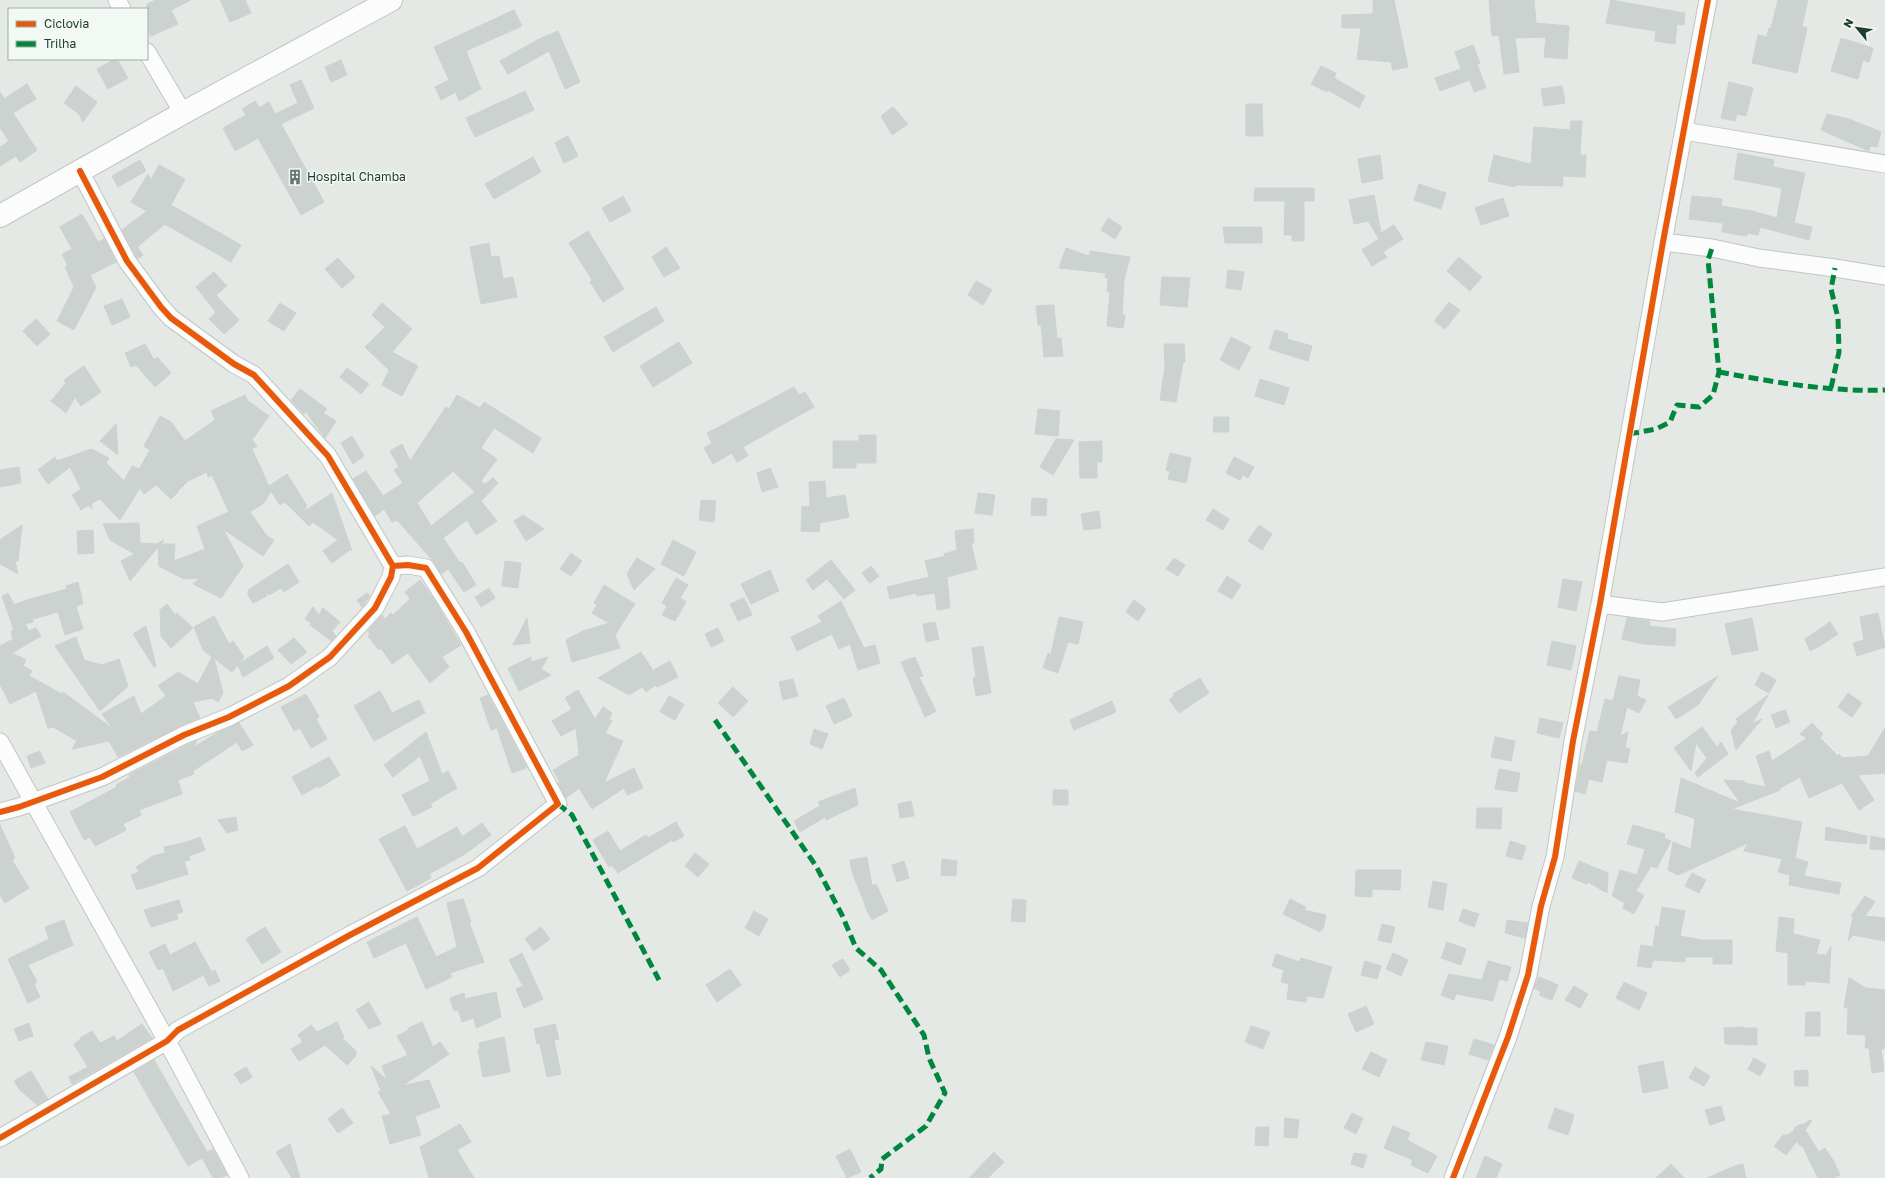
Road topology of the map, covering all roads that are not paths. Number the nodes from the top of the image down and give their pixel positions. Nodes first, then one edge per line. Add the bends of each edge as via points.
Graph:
1 (391, 0) edge
2 (1708, 0) edge
3 (148, 54) edge
4 (182, 113) junction
5 (1684, 131) junction
6 (1885, 164) edge
7 (80, 171) junction
8 (0, 216) edge
9 (1662, 242) junction
10 (1885, 276) edge
11 (393, 566) junction
12 (1885, 577) edge
13 (1600, 604) junction
14 (0, 742) edge
15 (34, 801) junction
16 (0, 812) edge
17 (167, 1041) junction
18 (0, 1138) edge
19 (240, 1178) edge
20 (1453, 1178) edge

1 - 4 main road
2 - 5 street
3 - 4 street
4 - 7 main road
5 - 6 street
5 - 9 street
7 - 8 main road
7 - 11 street via 127,261 161,307 171,318 254,375 328,456
9 - 10 street
9 - 13 street
11 - 15 street via 391,577 375,608 330,657 289,686 229,717 177,738 102,777
11 - 17 street via 408,564 426,568 466,632 558,804 478,868 178,1030
12 - 13 street via 1662,612
13 - 20 street via 1572,741 1554,857 1541,906 1528,975 1508,1037
14 - 15 street
15 - 16 street
15 - 17 street
17 - 18 street
17 - 19 street

